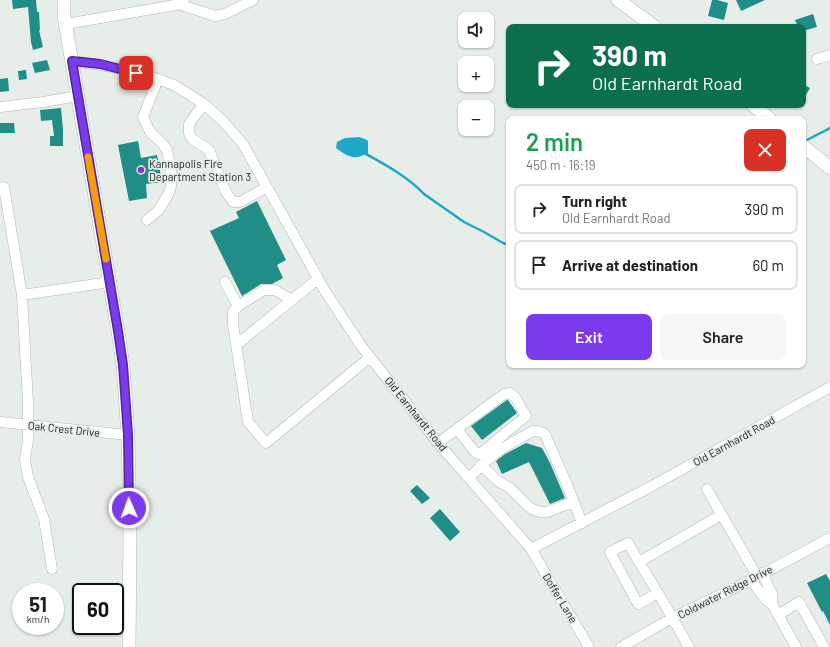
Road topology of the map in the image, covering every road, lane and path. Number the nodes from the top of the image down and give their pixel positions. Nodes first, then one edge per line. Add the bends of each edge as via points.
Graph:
1 (64, 0) edge
2 (253, 0) edge
3 (618, 0) edge
4 (182, 2) edge
5 (66, 24) junction
6 (651, 24) edge
7 (830, 55) edge
8 (816, 59) dead end
9 (72, 61) junction
10 (158, 79) junction
11 (78, 96) junction
12 (204, 104) junction
13 (0, 107) edge
14 (757, 108) edge
15 (766, 116) edge
16 (806, 148) edge
17 (830, 168) edge
18 (2, 187) edge
19 (267, 187) junction
20 (147, 220) dead end
21 (318, 279) junction
22 (110, 282) junction
23 (225, 282) dead end
24 (22, 295) junction
25 (292, 300) junction
26 (238, 306) junction
27 (236, 345) junction
28 (370, 357) junction
29 (830, 387) edge
30 (0, 422) edge
31 (28, 425) junction
32 (457, 429) junction
33 (128, 435) junction
34 (438, 443) junction
35 (481, 465) junction
36 (469, 478) junction
37 (707, 489) dead end
38 (573, 502) junction
39 (721, 515) junction
40 (582, 523) junction
41 (830, 538) edge
42 (531, 549) junction
43 (639, 562) junction
44 (52, 569) dead end
45 (757, 576) junction
46 (658, 593) junction
47 (778, 615) junction
48 (672, 618) junction
49 (130, 647) edge
50 (589, 647) edge
51 (621, 647) edge
52 (689, 647) edge
53 (796, 647) edge
54 (824, 647) edge

1 - 5 main road
2 - 4 street via 226,14 215,16 187,7
3 - 6 main road
4 - 5 street
5 - 9 main road
7 - 8 street
9 - 10 street, Old Earnhardt Road via 100,64
9 - 11 main road
10 - 12 street, Old Earnhardt Road via 174,85
10 - 20 street via 143,117 150,132 167,150 172,178 168,195 158,211
11 - 13 street
11 - 22 main road
12 - 19 street, Old Earnhardt Road via 226,123 243,144
12 - 19 street via 189,125 189,132 192,139 209,150 226,192 233,202 240,202
14 - 15 main road
16 - 17 main road
18 - 24 street
19 - 21 street, Old Earnhardt Road
21 - 25 street
21 - 28 street, Old Earnhardt Road
22 - 24 street
22 - 33 main road via 123,365
23 - 26 street
24 - 31 street
25 - 26 street via 274,290 264,290
25 - 27 street
26 - 27 street via 233,312
27 - 28 street via 248,422 266,443
28 - 34 street, Old Earnhardt Road
29 - 40 street, Old Earnhardt Road
30 - 31 street, Oak Crest Drive
31 - 33 street, Oak Crest Drive
31 - 44 street via 28,477 44,519
32 - 32 street via 504,394 510,393 515,397 526,416 480,454
32 - 34 street
33 - 49 main road
34 - 36 street, Old Earnhardt Road
35 - 36 street
35 - 38 street via 532,509 547,512
35 - 38 street via 501,449 532,431 543,432
36 - 42 street, Old Earnhardt Road
37 - 39 street
38 - 40 street
39 - 43 street
39 - 45 street
40 - 42 street, Old Earnhardt Road
41 - 45 street, Coldwater Ridge Drive
42 - 50 street, Doffer Lane
43 - 46 street
43 - 46 street via 628,543 610,552 638,604
45 - 47 street via 766,600 772,604
45 - 48 street, Coldwater Ridge Drive
46 - 48 street
47 - 53 street
47 - 54 street via 799,602
48 - 51 street, Coldwater Ridge Drive
48 - 52 street

